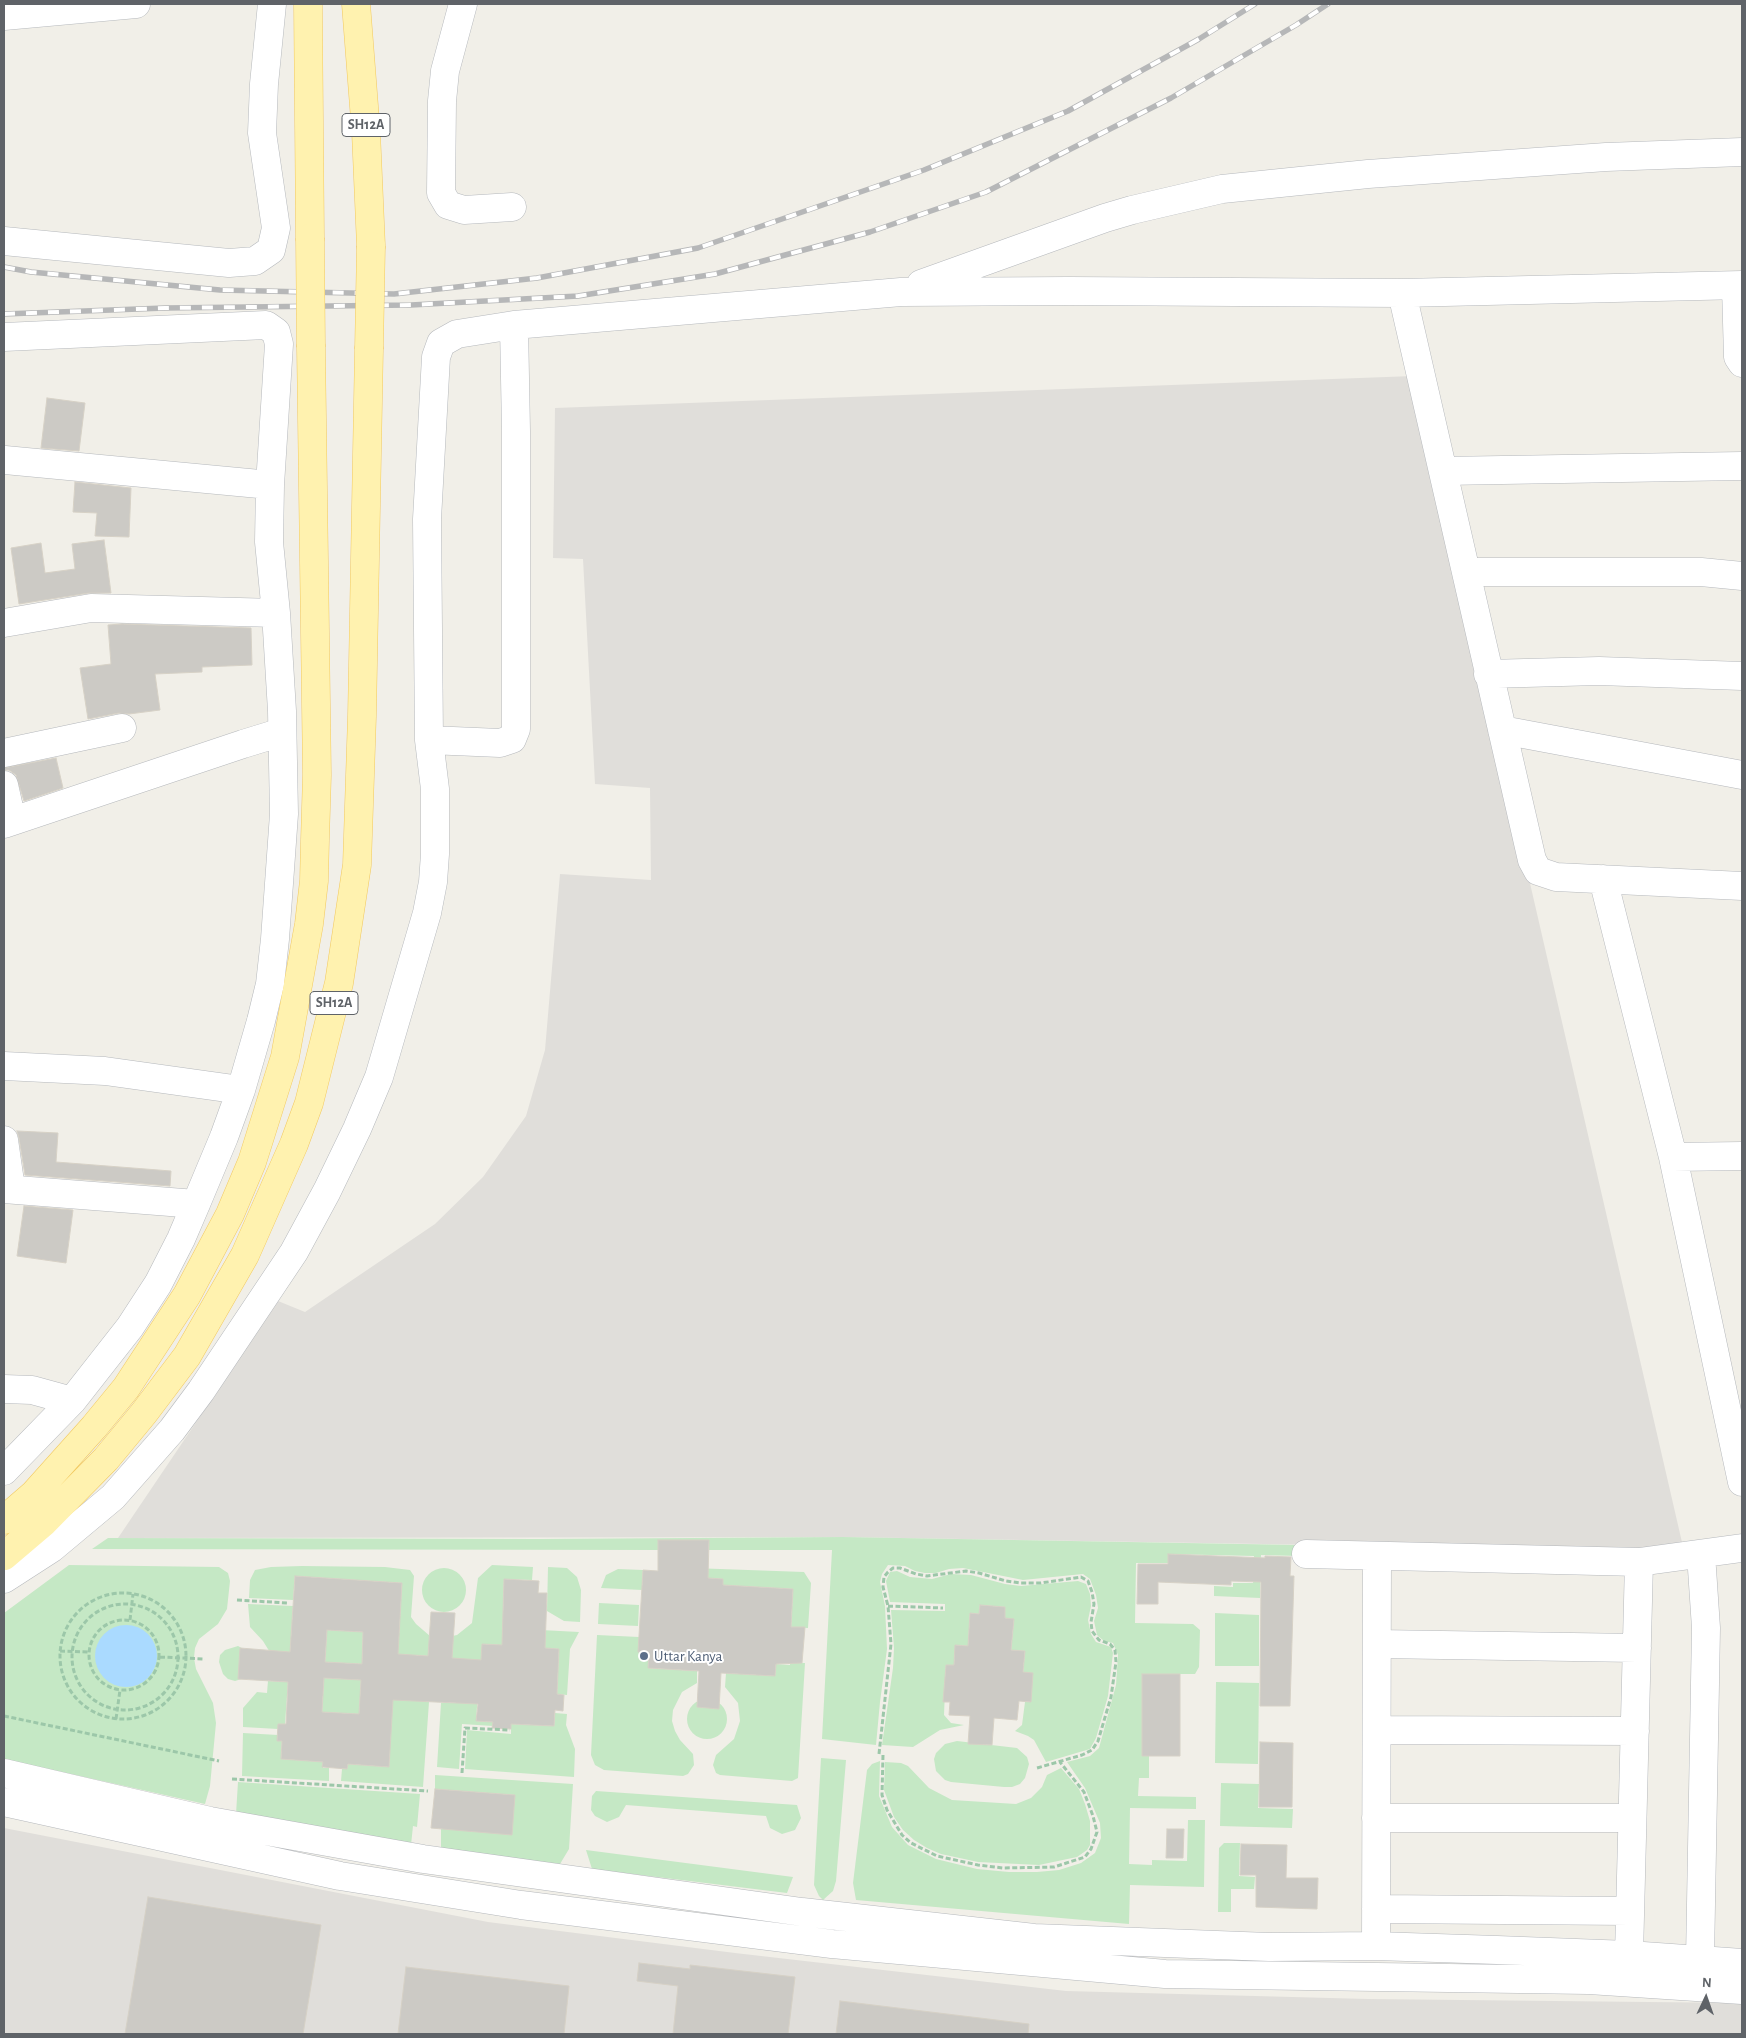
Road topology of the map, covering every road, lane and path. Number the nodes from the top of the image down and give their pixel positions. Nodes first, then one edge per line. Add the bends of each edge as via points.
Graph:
1 (136, 4) edge
2 (272, 4) edge
3 (308, 4) edge
4 (356, 4) edge
5 (463, 4) edge
6 (4, 16) edge
7 (1742, 152) edge
8 (512, 207) dead end
9 (4, 240) edge
10 (1739, 286) edge
11 (901, 292) junction
12 (1402, 293) junction
13 (514, 326) junction
14 (4, 337) edge
15 (1742, 364) edge
16 (5, 460) edge
17 (1742, 466) edge
18 (1443, 471) junction
19 (270, 485) junction
20 (1466, 572) junction
21 (1742, 576) edge
22 (276, 613) junction
23 (4, 623) edge
24 (1488, 674) junction
25 (1742, 676) edge
26 (122, 728) dead end
27 (1502, 730) junction
28 (282, 732) junction
29 (429, 740) junction
30 (4, 753) edge
31 (1742, 775) edge
32 (4, 785) edge
33 (8, 823) edge
34 (1603, 879) junction
35 (1742, 886) edge
36 (4, 1066) edge
37 (241, 1090) junction
38 (4, 1140) edge
39 (1742, 1156) edge
40 (1673, 1157) junction
41 (7, 1189) edge
42 (196, 1204) junction
43 (4, 1389) edge
44 (72, 1401) junction
45 (4, 1471) edge
46 (1742, 1482) edge
47 (4, 1520) edge
48 (1742, 1548) edge
49 (1306, 1554) dead end
50 (1701, 1554) junction
51 (4, 1556) edge
52 (1377, 1556) junction
53 (1639, 1562) junction
54 (4, 1579) edge
55 (133, 1594) junction
56 (237, 1600) dead end
57 (287, 1603) dead end
58 (132, 1605) junction
59 (888, 1606) junction
60 (943, 1608) dead end
61 (130, 1620) junction
62 (1377, 1644) junction
63 (1637, 1648) junction
64 (60, 1651) junction
65 (72, 1651) junction
66 (89, 1652) junction
67 (160, 1657) junction
68 (178, 1658) junction
69 (187, 1658) junction
70 (205, 1659) dead end
71 (120, 1690) junction
72 (117, 1710) junction
73 (4, 1716) edge
74 (116, 1719) junction
75 (510, 1730) dead end
76 (1377, 1730) junction
77 (1635, 1731) junction
78 (219, 1761) dead end
79 (1060, 1762) junction
80 (1037, 1768) dead end
81 (462, 1773) dead end
82 (4, 1774) edge
83 (232, 1779) dead end
84 (428, 1791) dead end
85 (4, 1802) edge
86 (1376, 1818) junction
87 (1632, 1818) junction
88 (212, 1835) junction
89 (691, 1896) junction
90 (1376, 1910) junction
91 (1630, 1911) junction
92 (687, 1926) junction
93 (1376, 1946) junction
94 (1629, 1955) junction
95 (1700, 1959) junction
96 (1742, 1963) edge
97 (1742, 1990) edge

1 - 6 street
2 - 9 street via 262,133 276,228 271,250 254,261 229,263
3 - 47 main road, SH12A, bridge via 316,840 309,924 285,1057 252,1162 230,1214 187,1295 131,1380 99,1421 34,1494
4 - 51 main road, SH12A, bridge via 371,246 356,865 339,983 309,1103 294,1144 245,1255 187,1356 106,1459 44,1522
5 - 8 street via 445,71 441,193 448,205 464,210
7 - 11 street via 1606,157 1222,189 1105,218
10 - 12 street
10 - 15 street via 1738,357
11 - 12 street
11 - 13 street
12 - 18 street
13 - 29 street via 457,334 441,343 436,357 427,519
13 - 29 street via 516,729 512,738 500,743
14 - 19 street via 266,325 272,328 279,344
16 - 19 street
17 - 18 street
18 - 20 street
19 - 22 street via 269,542
20 - 21 street via 1701,572
20 - 24 street
22 - 23 street via 91,608
22 - 28 street
24 - 25 street via 1599,672
24 - 27 street
26 - 30 street
27 - 31 street
27 - 34 street via 1532,860 1538,871 1556,877
28 - 33 street
28 - 37 street via 284,814 270,984
29 - 54 street via 435,788 435,854 427,912 379,1077 327,1191 294,1252 172,1430 112,1498 52,1548
32 - 33 street
34 - 35 street
34 - 40 street
36 - 37 street via 105,1070
37 - 42 street
38 - 41 street
39 - 40 street
40 - 46 street
41 - 42 street
42 - 44 street via 158,1284 130,1327
43 - 44 street via 32,1390
44 - 45 street
48 - 50 street
49 - 52 street
50 - 53 street
50 - 95 street via 1706,1628
52 - 53 street
52 - 62 street
53 - 63 street
55 - 58 path
55 - 64 path via 107,1595 84,1606 68,1626
55 - 69 path via 157,1603 176,1621
56 - 57 path
58 - 61 path
58 - 65 path via 108,1607 92,1616 74,1639
58 - 68 path via 152,1612 168,1627 174,1636
59 - 60 path
59 - 79 path via 884,1577 893,1568 927,1576 979,1572 1020,1583 1081,1578 1088,1582 1094,1604 1092,1631 1099,1640 1116,1650 1113,1685 1096,1746 1088,1753
59 - 79 path via 890,1644 881,1755 882,1795 886,1810 902,1835 937,1856 978,1866 1054,1867 1085,1857 1097,1832 1093,1816 1084,1792
61 - 66 path via 111,1622 102,1627 91,1642
61 - 67 path via 146,1626 152,1633 160,1648
62 - 63 street
62 - 76 street
63 - 77 street
64 - 65 path
64 - 74 path via 63,1674 74,1696 92,1712
65 - 66 path
65 - 72 path via 74,1672 82,1690 98,1703
66 - 71 path via 91,1667 99,1680 112,1689
67 - 68 path
67 - 71 path via 148,1682 130,1690
68 - 69 path
68 - 72 path via 173,1680 159,1697 140,1708
69 - 70 path
69 - 74 path via 182,1681 164,1704 139,1717
71 - 72 path
72 - 74 path
73 - 78 path
75 - 81 path via 465,1728
76 - 77 street
76 - 86 street
77 - 87 street
79 - 80 path
82 - 88 street
83 - 84 path
85 - 88 street
86 - 87 street
86 - 90 street
87 - 91 street
88 - 89 street via 423,1859
88 - 92 street via 340,1876 521,1905
89 - 92 street
89 - 93 street via 1034,1938 1269,1947
90 - 91 street
90 - 93 street
91 - 94 street
92 - 97 street via 832,1944 1165,1974 1589,1980
93 - 94 street
94 - 95 street
95 - 96 street

